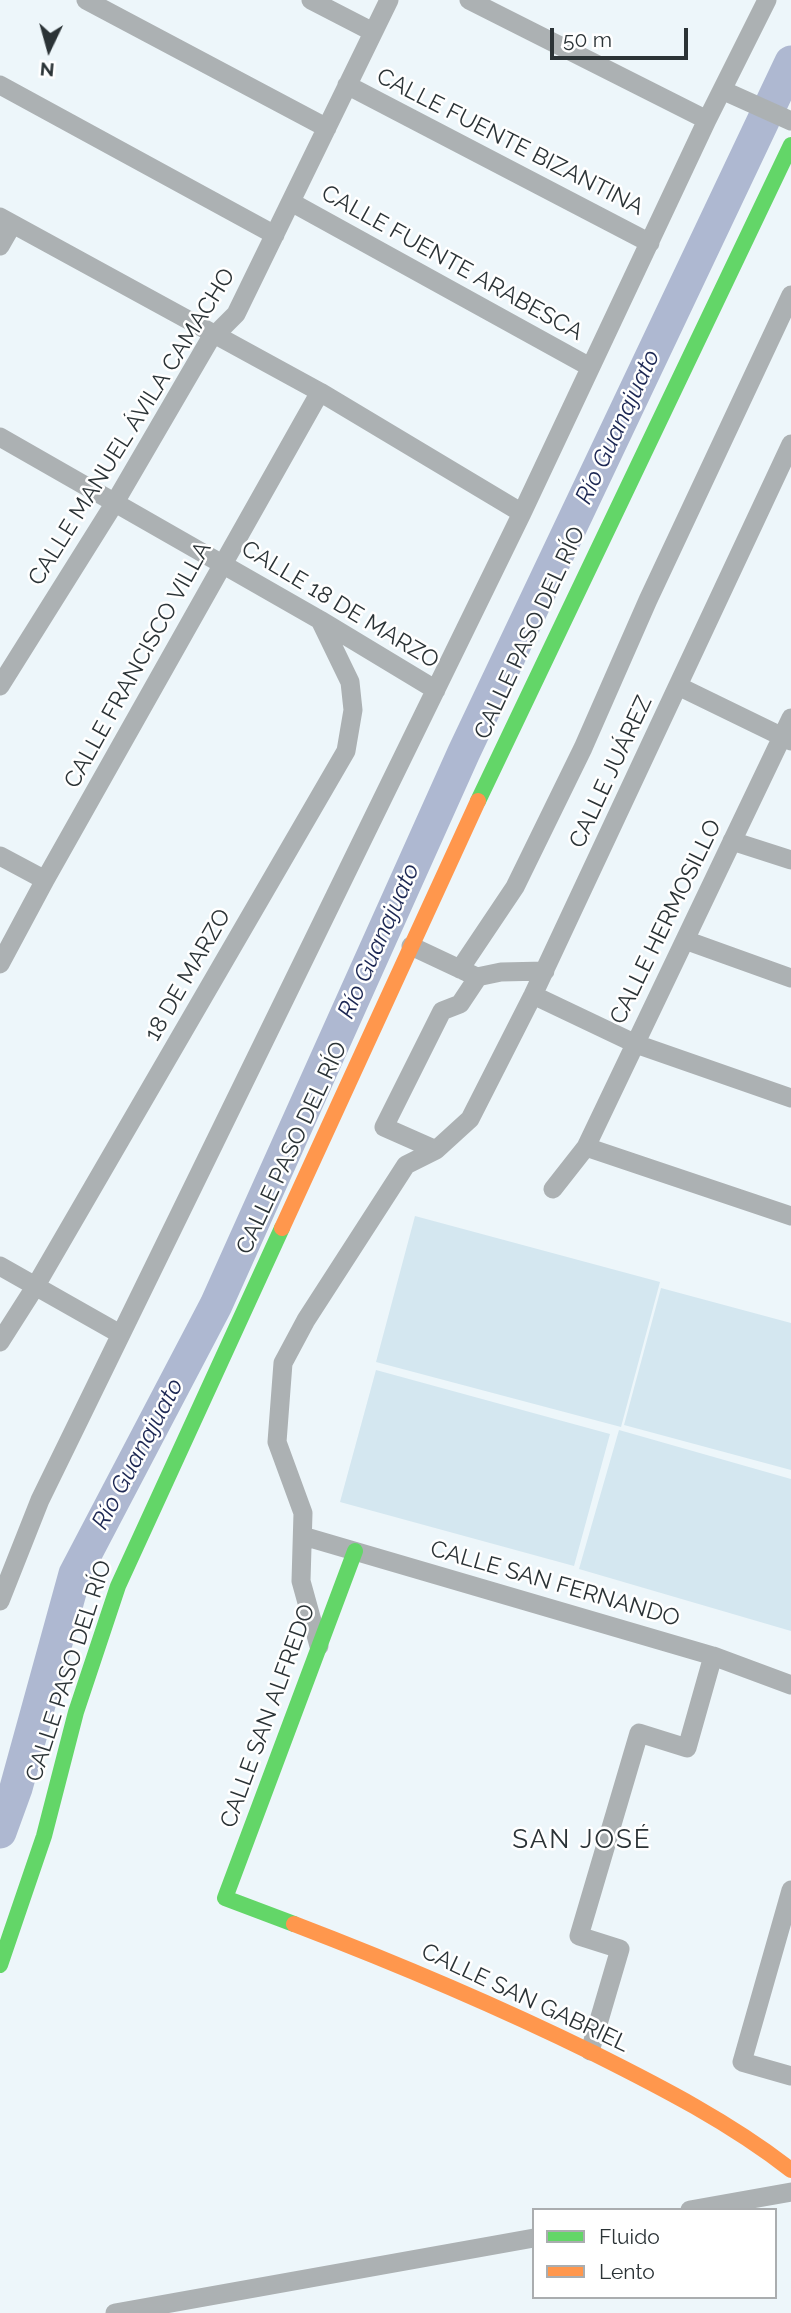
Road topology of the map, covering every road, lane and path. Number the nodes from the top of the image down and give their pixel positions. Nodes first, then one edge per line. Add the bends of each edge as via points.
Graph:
1 (86, 0) edge
2 (311, 0) edge
3 (389, 0) edge
4 (469, 0) edge
5 (763, 1) edge
6 (373, 32) junction
7 (0, 85) edge
8 (347, 85) junction
9 (722, 90) junction
10 (707, 120) junction
11 (791, 121) edge
12 (327, 128) junction
13 (790, 148) edge
14 (784, 173) edge
15 (291, 202) junction
16 (6, 221) edge
17 (275, 234) junction
18 (650, 243) junction
19 (0, 246) edge
20 (791, 295) edge
21 (216, 336) junction
22 (590, 366) junction
23 (320, 392) junction
24 (0, 437) edge
25 (791, 444) edge
26 (114, 504) junction
27 (522, 513) junction
28 (223, 564) junction
29 (320, 620) junction
30 (0, 686) edge
31 (678, 686) junction
32 (436, 690) junction
33 (791, 718) edge
34 (786, 739) edge
35 (732, 841) junction
36 (0, 856) edge
37 (791, 860) edge
38 (45, 880) junction
39 (685, 940) junction
40 (411, 946) junction
41 (0, 964) edge
42 (545, 971) junction
43 (469, 973) junction
44 (791, 978) edge
45 (533, 995) junction
46 (636, 1044) junction
47 (791, 1098) edge
48 (586, 1147) junction
49 (436, 1150) junction
50 (553, 1189) dead end
51 (791, 1216) edge
52 (0, 1266) edge
53 (35, 1287) junction
54 (120, 1334) junction
55 (0, 1342) edge
56 (303, 1536) junction
57 (355, 1550) junction
58 (0, 1601) edge
59 (319, 1646) junction
60 (713, 1656) junction
61 (791, 1685) edge
62 (791, 1890) edge
63 (225, 1898) joint
64 (0, 1965) edge
65 (590, 2052) junction
66 (791, 2076) edge
67 (791, 2170) edge
68 (791, 2192) edge
69 (701, 2208) edge
70 (532, 2238) edge
71 (116, 2313) edge

1 - 12 street
2 - 6 street
3 - 6 street, CALLE MANUEL ÁVILA CAMACHO
4 - 10 street
5 - 9 street
6 - 8 street, CALLE MANUEL ÁVILA CAMACHO
7 - 17 street
8 - 12 street, CALLE MANUEL ÁVILA CAMACHO
8 - 18 street, CALLE FUENTE BIZANTINA
9 - 10 street
9 - 11 street
10 - 18 street
12 - 15 street, CALLE MANUEL ÁVILA CAMACHO
13 - 14 street, CALLE PASO DEL RÍO
14 - 40 street, CALLE PASO DEL RÍO via 520,710
15 - 17 street, CALLE MANUEL ÁVILA CAMACHO
15 - 22 street, CALLE FUENTE ARABESCA
16 - 19 street
16 - 21 street
17 - 21 street, CALLE MANUEL ÁVILA CAMACHO via 236,314
18 - 22 street
20 - 43 street via 583,748
21 - 23 street
21 - 26 street, CALLE MANUEL ÁVILA CAMACHO
22 - 27 street
23 - 27 street
23 - 28 street, CALLE FRANCISCO VILLA
24 - 26 street, CALLE 18 DE MARZO
25 - 31 street, CALLE JUÁREZ
26 - 28 street, CALLE 18 DE MARZO
26 - 30 street, CALLE MANUEL ÁVILA CAMACHO
27 - 32 street
28 - 29 street, CALLE 18 DE MARZO
28 - 38 street, CALLE FRANCISCO VILLA
29 - 32 street, CALLE 18 DE MARZO
29 - 53 street, 18 DE MARZO via 351,681 353,710 345,751
31 - 34 street
31 - 42 street, CALLE JUÁREZ
32 - 54 street
33 - 34 street, CALLE HERMOSILLO
34 - 35 street, CALLE HERMOSILLO
35 - 37 street
35 - 39 street, CALLE HERMOSILLO
36 - 38 street
38 - 41 street, CALLE FRANCISCO VILLA
39 - 44 street
39 - 46 street, CALLE HERMOSILLO
40 - 43 street
40 - 64 street, CALLE PASO DEL RÍO via 118,1586 76,1712 44,1836
42 - 43 street
42 - 45 street, CALLE JUÁREZ
43 - 49 street via 460,1004 442,1011 384,1127
45 - 46 street
45 - 49 street, CALLE JUÁREZ via 470,1119
46 - 47 street
46 - 48 street, CALLE HERMOSILLO
48 - 50 street, CALLE HERMOSILLO
48 - 51 street
49 - 56 street via 406,1165 283,1363 277,1443 303,1513
52 - 53 street
53 - 54 street
53 - 55 street, 18 DE MARZO
54 - 58 street via 40,1500
56 - 57 street, CALLE SAN FERNANDO
56 - 59 street via 301,1581
57 - 59 street, CALLE SAN ALFREDO
57 - 60 street, CALLE SAN FERNANDO
59 - 63 street, CALLE SAN ALFREDO
60 - 61 street, CALLE SAN FERNANDO
60 - 65 street via 687,1748 639,1733 579,1936 620,1950
62 - 66 street via 742,2062
63 - 65 street, CALLE SAN GABRIEL via 404,1966
65 - 67 street, CALLE SAN GABRIEL via 648,2080 760,2146
68 - 69 street
70 - 71 street

